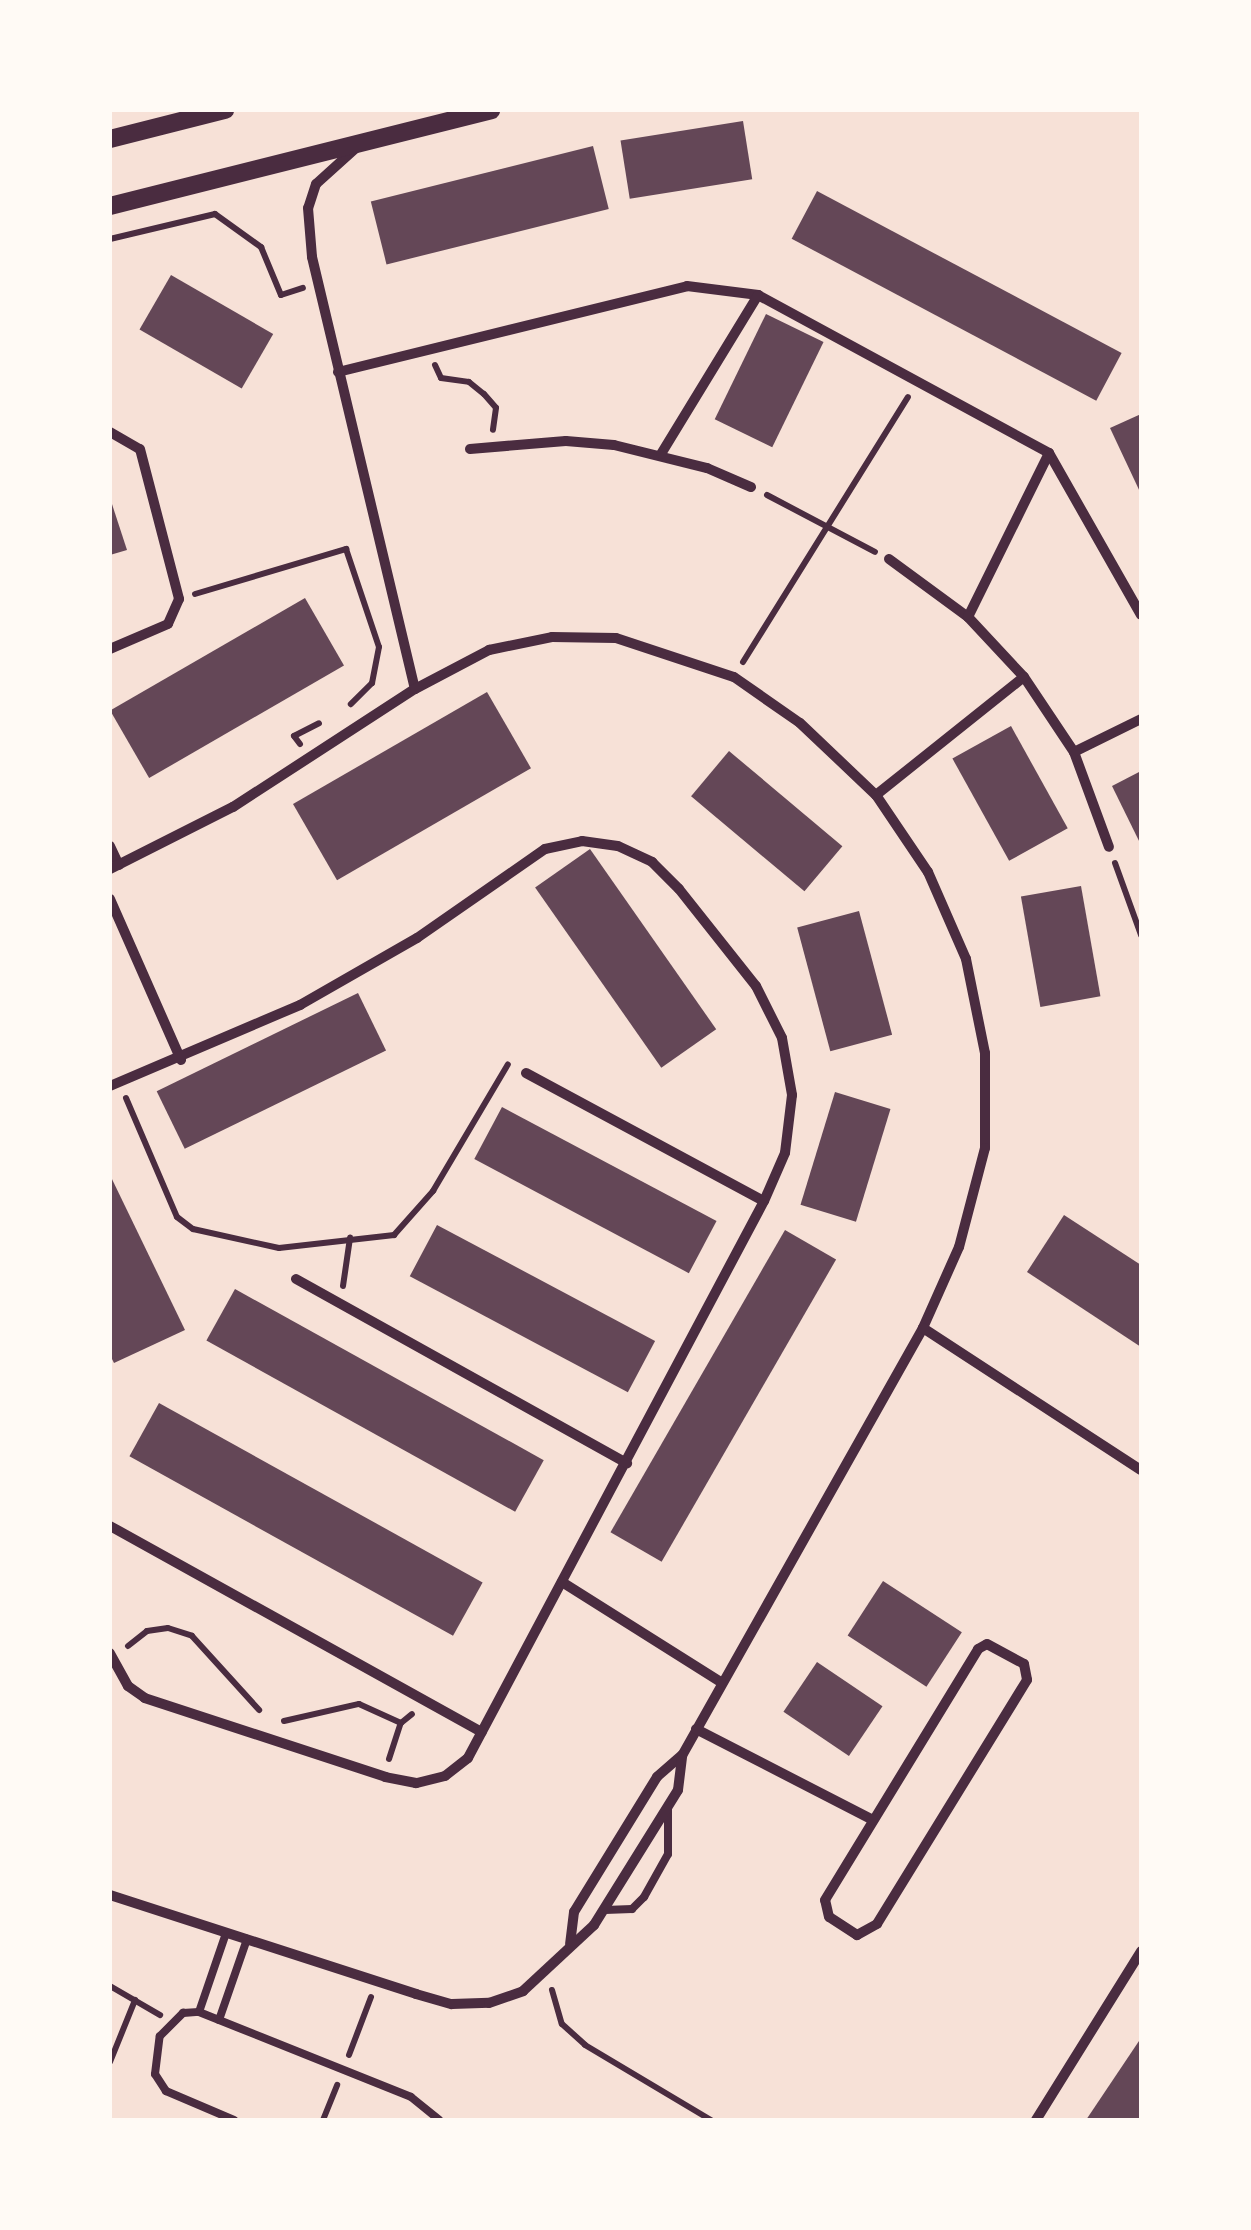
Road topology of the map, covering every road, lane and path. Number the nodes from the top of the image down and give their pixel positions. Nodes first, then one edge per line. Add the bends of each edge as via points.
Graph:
1 (225, 110) edge
2 (491, 110) edge
3 (205, 112) edge
4 (110, 139) edge
5 (364, 142) junction
6 (110, 206) edge
7 (110, 239) edge
8 (318, 284) junction
9 (758, 295) junction
10 (428, 350) junction
11 (338, 372) junction
12 (919, 379) junction
13 (110, 432) edge
14 (492, 446) junction
15 (470, 449) dead end
16 (1050, 453) junction
17 (660, 454) junction
18 (752, 487) joint
19 (830, 528) junction
20 (890, 560) joint
21 (179, 599) junction
22 (1141, 616) edge
23 (968, 617) junction
24 (110, 650) edge
25 (734, 677) junction
26 (1024, 677) junction
27 (415, 689) junction
28 (346, 709) dead end
29 (328, 718) dead end
30 (1141, 719) edge
31 (1074, 752) junction
32 (309, 759) junction
33 (876, 795) junction
34 (110, 846) edge
35 (1109, 847) joint
36 (114, 867) edge
37 (110, 900) edge
38 (1141, 935) edge
39 (181, 1060) junction
40 (526, 1072) joint
41 (115, 1084) edge
42 (764, 1201) junction
43 (350, 1238) junction
44 (296, 1278) dead end
45 (333, 1300) junction
46 (922, 1328) junction
47 (627, 1463) junction
48 (1141, 1470) edge
49 (110, 1526) edge
50 (562, 1582) junction
51 (110, 1653) edge
52 (116, 1669) junction
53 (721, 1682) junction
54 (434, 1704) junction
55 (401, 1723) junction
56 (696, 1729) junction
57 (482, 1732) junction
58 (682, 1755) junction
59 (386, 1777) junction
60 (668, 1809) junction
61 (873, 1820) junction
62 (624, 1830) junction
63 (646, 1845) junction
64 (110, 1896) edge
65 (605, 1910) junction
66 (226, 1932) junction
67 (247, 1939) junction
68 (570, 1944) junction
69 (1141, 1951) edge
70 (551, 1969) junction
71 (110, 1986) edge
72 (135, 2000) junction
73 (199, 2012) junction
74 (219, 2020) junction
75 (168, 2022) junction
76 (110, 2062) edge
77 (234, 2120) edge
78 (439, 2120) edge
79 (710, 2120) edge
80 (1036, 2120) edge

1 - 3 street
2 - 5 street
3 - 4 street
5 - 6 street
5 - 8 street via 316,184 308,208
7 - 8 path via 215,214 260,247 281,294
8 - 11 street
9 - 10 street via 687,286
9 - 12 street
9 - 17 street
10 - 11 street
10 - 14 path via 441,378 470,382 496,408
11 - 27 street
12 - 16 street
12 - 19 path
13 - 21 street via 140,449
14 - 15 street
14 - 17 street via 566,441
16 - 22 street
16 - 23 street
17 - 18 street
18 - 19 path
19 - 20 path
19 - 25 path
20 - 23 street
21 - 24 street via 168,624
21 - 28 path via 346,549 379,646 372,682
23 - 26 street
25 - 27 street via 616,638 552,637 490,650
25 - 33 street via 800,722
26 - 31 street
26 - 33 street
27 - 32 street
29 - 32 path via 294,736
30 - 31 street
31 - 35 street
32 - 36 street
33 - 46 street via 928,872 966,959 985,1053 985,1148 959,1248
34 - 36 street
35 - 38 path
37 - 39 street
39 - 41 street
39 - 42 street via 360,974 545,848 582,841 618,846 652,862 678,888 756,986 782,1038 792,1095 785,1153
40 - 42 street
40 - 43 path via 505,1063 432,1191 394,1235
41 - 43 path via 177,1218 192,1229 279,1248
42 - 47 street
43 - 45 path via 346,1274
44 - 45 street
45 - 47 street
46 - 48 street
46 - 53 street
47 - 50 street
49 - 54 street
50 - 53 street
50 - 57 street
51 - 52 street
52 - 55 path via 130,1644 147,1631 168,1628 192,1636 218,1658 256,1710 286,1721 359,1704
52 - 59 street via 156,1703
53 - 56 street
54 - 55 path
54 - 57 street
55 - 59 path
56 - 58 street
56 - 61 street
57 - 59 street via 468,1758 445,1776 416,1783
58 - 60 street via 684,1779
58 - 62 street via 664,1768
60 - 63 street
60 - 65 lane via 668,1854 644,1896 632,1909
61 - 61 street via 978,1649 996,1644 1024,1664 1023,1688 872,1931 856,1935 829,1917 825,1900
62 - 63 street
62 - 68 street via 574,1912
63 - 65 street
64 - 66 street
65 - 68 street
66 - 67 street
66 - 73 lane
67 - 70 street via 452,2004 506,1998
67 - 74 lane
68 - 70 street
69 - 80 street
70 - 79 path via 562,2024 585,2045
71 - 72 path
72 - 75 path
72 - 76 path
73 - 74 lane
73 - 75 lane
74 - 78 lane via 425,2102
75 - 77 lane via 153,2054 166,2091

